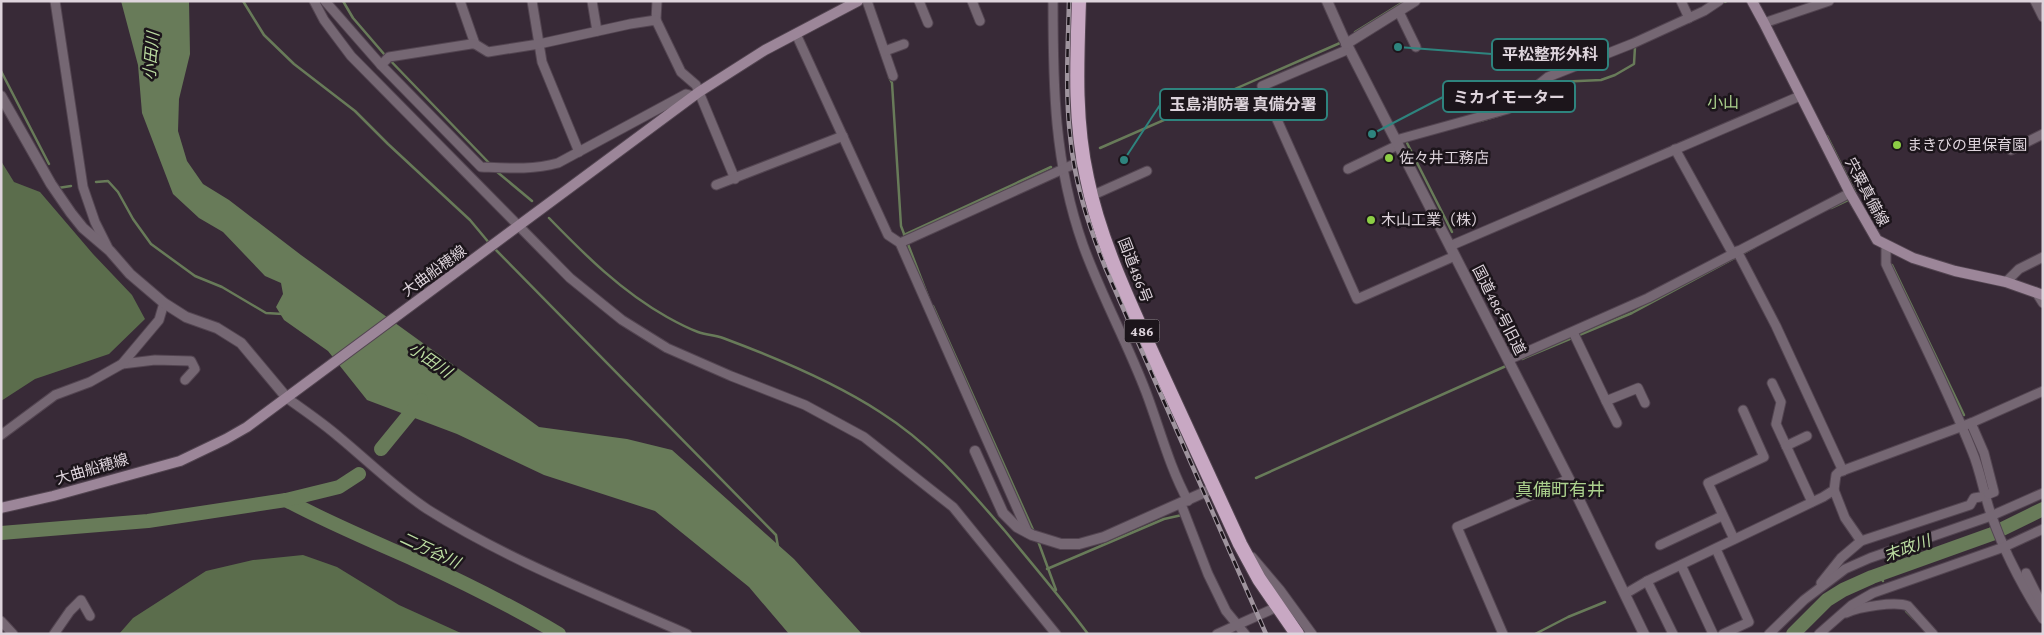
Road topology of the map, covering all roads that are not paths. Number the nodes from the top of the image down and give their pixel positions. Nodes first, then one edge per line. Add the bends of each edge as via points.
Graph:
1 (55, 1) edge
2 (314, 1) edge
3 (325, 1) edge
4 (460, 1) edge
5 (532, 1) edge
6 (592, 1) edge
7 (658, 1) edge
8 (858, 1) edge
9 (867, 1) edge
10 (919, 1) edge
11 (972, 1) edge
12 (1052, 1) edge
13 (1080, 1) edge
14 (1327, 1) edge
15 (1415, 1) edge
16 (1681, 1) edge
17 (1719, 1) edge
18 (1752, 1) edge
19 (1829, 1) edge
20 (2035, 1) edge
21 (1399, 12) junction
22 (2043, 17) edge
23 (1689, 18) junction
24 (656, 20) junction
25 (980, 21) dead end
26 (928, 23) dead end
27 (1764, 23) junction
28 (597, 31) junction
29 (796, 34) junction
30 (475, 44) junction
31 (539, 44) junction
32 (904, 44) dead end
33 (1348, 46) junction
34 (1416, 47) dead end
35 (885, 51) junction
36 (385, 61) junction
37 (893, 76) dead end
38 (697, 94) junction
39 (1, 96) edge
40 (1800, 96) junction
41 (2043, 134) edge
42 (843, 136) junction
43 (1397, 142) junction
44 (1675, 148) junction
45 (2011, 150) dead end
46 (579, 152) junction
47 (1083, 160) junction
48 (1348, 168) dead end
49 (1062, 169) junction
50 (1147, 171) dead end
51 (735, 179) junction
52 (716, 186) dead end
53 (1850, 193) junction
54 (1091, 196) junction
55 (519, 226) junction
56 (900, 243) junction
57 (1450, 246) junction
58 (1886, 247) junction
59 (110, 251) junction
60 (1737, 254) junction
61 (1455, 256) junction
62 (2043, 257) edge
63 (2006, 282) junction
64 (2039, 293) edge
65 (164, 303) junction
66 (2043, 303) edge
67 (1575, 335) junction
68 (1508, 360) junction
69 (122, 364) junction
70 (185, 380) dead end
71 (1772, 383) dead end
72 (2043, 391) edge
73 (291, 395) junction
74 (1606, 402) junction
75 (1645, 403) dead end
76 (1742, 410) dead end
77 (1617, 423) dead end
78 (1971, 423) junction
79 (1962, 426) junction
80 (1, 435) edge
81 (1807, 436) dead end
82 (1786, 446) junction
83 (975, 451) dead end
84 (1843, 471) junction
85 (1569, 479) junction
86 (1214, 488) junction
87 (1834, 490) junction
88 (2043, 493) edge
89 (1812, 502) junction
90 (1185, 503) junction
91 (1, 508) edge
92 (1722, 516) junction
93 (1992, 517) junction
94 (2043, 528) edge
95 (1030, 534) junction
96 (1734, 539) junction
97 (1861, 541) junction
98 (1240, 544) junction
99 (1660, 545) dead end
100 (2004, 546) junction
101 (1716, 549) junction
102 (1681, 565) junction
103 (2026, 573) dead end
104 (1647, 581) junction
105 (1820, 588) junction
106 (2039, 589) edge
107 (1625, 594) junction
108 (1277, 607) junction
109 (2043, 607) edge
110 (1841, 614) junction
111 (90, 616) dead end
112 (2043, 619) edge
113 (1, 621) edge
114 (1238, 624) junction
115 (13, 634) edge
116 (54, 634) edge
117 (687, 634) edge
118 (1056, 634) edge
119 (1217, 634) edge
120 (1244, 634) edge
121 (1297, 634) edge
122 (1312, 634) edge
123 (1504, 634) edge
124 (1644, 634) edge
125 (1673, 634) edge
126 (1713, 634) edge
127 (1723, 634) edge
128 (1769, 634) edge
129 (1819, 634) edge
130 (1934, 634) edge

1 - 59 street via 83,187 95,222
2 - 55 street via 351,56
3 - 36 street
4 - 30 street
5 - 31 street
6 - 28 street
7 - 24 street
8 - 29 main road, 大曲船穂線
9 - 35 street via 875,34
10 - 26 street
11 - 25 street
12 - 49 street via 1054,96
13 - 47 highway, 国道486号 / 486 via 1077,68
14 - 33 street, 国道486号旧道
15 - 21 street
16 - 23 street
17 - 23 street
18 - 27 main road, 宍粟真備線
19 - 27 street
20 - 22 street
21 - 33 street
21 - 34 street
23 - 43 street via 1548,77 1501,112
24 - 28 street
24 - 38 street via 681,72 696,84
27 - 40 main road, 宍粟真備線
28 - 31 street
29 - 38 main road, 大曲船穂線 via 736,67
29 - 42 street
30 - 31 street via 488,52
30 - 36 street
31 - 46 street via 542,62
32 - 35 street
33 - 43 street, 国道486号旧道
33 - 61 street via 1262,86 1357,298
35 - 37 street
36 - 46 street via 481,167 544,167
38 - 46 street via 686,94
38 - 51 street
38 - 55 main road, 大曲船穂線
39 - 59 street via 50,184 83,228
40 - 44 street
40 - 53 main road, 宍粟真備線
41 - 45 street
42 - 51 street
42 - 56 street via 888,235
43 - 48 street
43 - 57 street, 国道486号旧道
44 - 57 street
44 - 60 street
47 - 49 street
47 - 54 highway, 国道486号 / 486
49 - 56 street
49 - 90 street via 1083,246 1146,391
50 - 54 street
51 - 52 street
53 - 58 main road, 宍粟真備線 via 1871,233
53 - 60 street
54 - 86 highway, 国道486号 / 486 via 1127,297
55 - 73 main road, 大曲船穂線
55 - 118 street via 570,278 622,320 668,348 806,405 864,437 953,507
56 - 95 street
57 - 61 street, 国道486号旧道
58 - 63 main road, 宍粟真備線 via 1955,271
58 - 79 street via 1886,264
59 - 65 street via 130,274
60 - 67 street
60 - 84 street via 1776,326
61 - 68 street, 国道486号旧道
62 - 63 street via 2019,269
63 - 64 main road, 宍粟真備線
64 - 66 street
65 - 69 street via 159,320
65 - 73 street via 241,343
67 - 68 street
67 - 74 street
68 - 85 street, 国道486号旧道
69 - 70 street via 154,360 191,361 195,369
69 - 80 street via 90,382 55,395
71 - 82 street via 1781,402 1776,424
72 - 78 street
73 - 91 main road, 大曲船穂線 via 226,439 180,461
73 - 117 street via 391,483 425,508 516,559
74 - 75 street via 1638,388
74 - 77 street
76 - 92 street via 1764,457 1708,483
78 - 79 street
78 - 97 street via 1984,453 1994,492 1974,498 1970,505
79 - 84 street
79 - 93 street via 1974,454
81 - 82 street
82 - 89 street
83 - 95 street via 1003,513
84 - 87 street via 1836,475
85 - 107 street, 国道486号旧道
85 - 123 street via 1457,527
86 - 90 street
86 - 98 highway, 国道486号 / 486
87 - 89 street
87 - 97 street via 1845,518
88 - 93 street
89 - 96 street
90 - 95 street via 1086,543 1061,544
90 - 114 street via 1208,574 1226,611
92 - 96 street
92 - 99 street
93 - 100 street
93 - 105 street via 1870,558 1845,570
94 - 100 street
96 - 101 street
97 - 105 street via 1841,558
98 - 108 highway, 国道486号 / 486
98 - 122 street
100 - 110 street via 1873,593
100 - 112 street
101 - 102 street
101 - 127 street via 1750,622
102 - 104 street
102 - 126 street
103 - 106 street
104 - 107 street
104 - 125 street
105 - 128 street
106 - 109 street
107 - 124 street, 国道486号旧道
108 - 114 street
108 - 121 highway, 国道486号 / 486
110 - 129 street
110 - 130 street via 1904,604
111 - 116 street via 81,600
113 - 115 street
114 - 119 street
114 - 120 street

